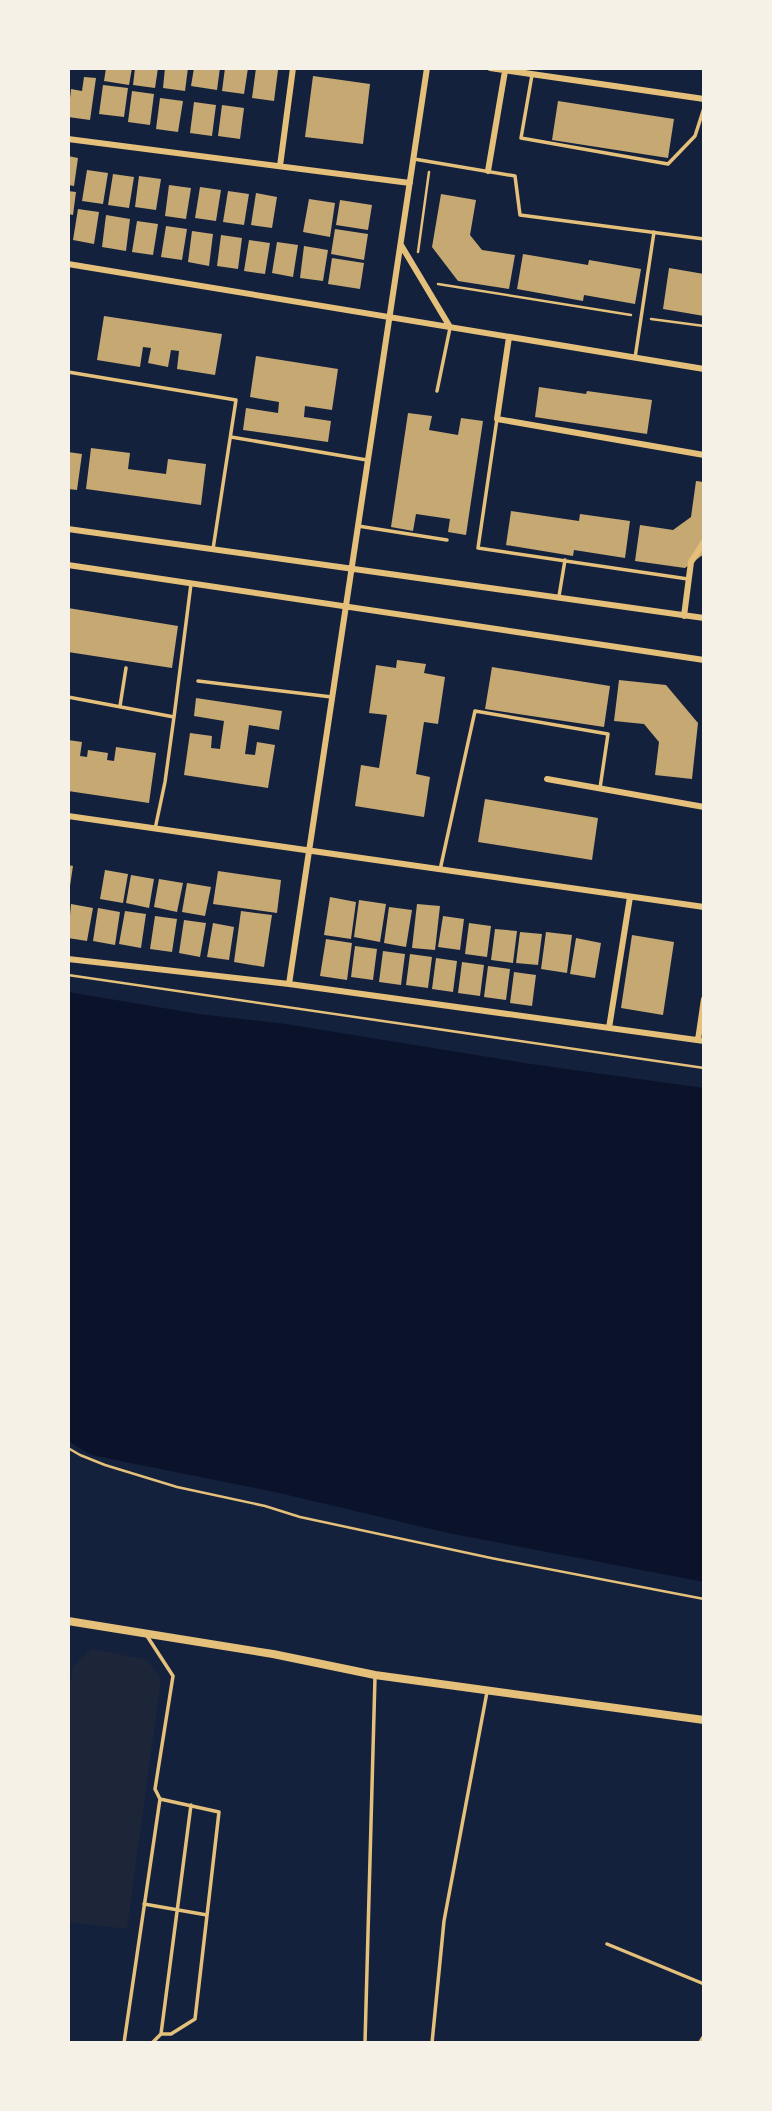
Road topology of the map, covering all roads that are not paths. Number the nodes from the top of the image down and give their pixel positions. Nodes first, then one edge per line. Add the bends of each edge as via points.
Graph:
1 (293, 68) edge
2 (427, 68) edge
3 (490, 68) edge
4 (505, 71) junction
5 (532, 75) junction
6 (704, 99) edge
7 (704, 108) edge
8 (68, 139) edge
9 (414, 159) junction
10 (280, 166) junction
11 (488, 171) junction
12 (410, 183) junction
13 (654, 232) junction
14 (704, 239) edge
15 (401, 244) junction
16 (68, 264) edge
17 (390, 317) junction
18 (450, 327) junction
19 (509, 337) junction
20 (635, 358) junction
21 (704, 369) edge
22 (68, 372) edge
23 (437, 391) dead end
24 (497, 419) junction
25 (232, 437) junction
26 (704, 455) edge
27 (368, 460) junction
28 (358, 526) junction
29 (68, 529) edge
30 (447, 540) dead end
31 (704, 542) edge
32 (212, 549) junction
33 (565, 560) junction
34 (68, 565) edge
35 (352, 568) junction
36 (688, 579) junction
37 (191, 584) junction
38 (559, 598) junction
39 (346, 607) junction
40 (684, 616) junction
41 (704, 618) edge
42 (704, 660) edge
43 (126, 668) dead end
44 (198, 681) dead end
45 (68, 697) edge
46 (332, 697) junction
47 (120, 706) junction
48 (174, 717) junction
49 (547, 779) dead end
50 (600, 788) junction
51 (704, 807) edge
52 (68, 816) edge
53 (155, 829) junction
54 (309, 851) junction
55 (440, 870) junction
56 (630, 897) junction
57 (704, 907) edge
58 (68, 959) edge
59 (289, 984) junction
60 (704, 999) edge
61 (609, 1028) junction
62 (701, 1041) edge
63 (68, 1621) edge
64 (146, 1634) junction
65 (375, 1675) junction
66 (487, 1690) junction
67 (704, 1720) edge
68 (160, 1799) junction
69 (191, 1805) junction
70 (144, 1904) junction
71 (177, 1909) junction
72 (207, 1915) junction
73 (607, 1944) dead end
74 (704, 1984) edge
75 (160, 2034) junction
76 (704, 2038) edge
77 (124, 2043) edge
78 (152, 2043) edge
79 (365, 2043) edge
80 (432, 2043) edge
81 (701, 2043) edge

1 - 10 street
2 - 9 street
3 - 4 street
4 - 5 street
4 - 11 street
5 - 6 street
5 - 7 lane via 521,138 668,164 695,136
8 - 10 street
9 - 11 lane
9 - 12 street
10 - 12 street
11 - 13 lane via 515,176 520,215
12 - 15 street
13 - 14 lane
13 - 20 lane
15 - 17 street
15 - 18 street
16 - 17 street
17 - 18 street
17 - 27 street
18 - 19 street
18 - 23 lane
19 - 20 street
19 - 24 street
20 - 21 street
22 - 25 lane via 236,400
24 - 26 street
24 - 33 lane via 478,548
25 - 27 lane
25 - 32 lane
27 - 28 street
28 - 30 lane
28 - 35 street
29 - 32 street
31 - 36 street via 691,562
32 - 35 street
33 - 36 lane
33 - 38 lane
34 - 37 street
35 - 38 street
35 - 39 street
36 - 40 street
37 - 39 street
37 - 48 lane
38 - 40 street
39 - 42 street
39 - 46 street
40 - 41 street
43 - 47 lane
44 - 46 lane
45 - 47 lane
46 - 54 street
47 - 48 lane
48 - 53 lane
49 - 50 street
50 - 51 street
50 - 55 lane via 608,734 475,711
52 - 53 street
53 - 54 street
54 - 55 street
54 - 59 street
55 - 56 street
56 - 57 street
56 - 61 street
58 - 59 street
59 - 61 street
60 - 62 street
61 - 62 street
63 - 64 street
64 - 65 street
64 - 68 lane via 173,1676 155,1789
65 - 66 street
65 - 79 lane
66 - 67 street
66 - 80 lane via 444,1921
68 - 69 lane
68 - 70 lane
69 - 71 lane
69 - 72 lane via 219,1812
70 - 71 lane
70 - 77 lane
71 - 72 lane
71 - 75 lane
72 - 75 lane via 195,2019 171,2034
73 - 74 lane
75 - 78 lane
76 - 81 street

